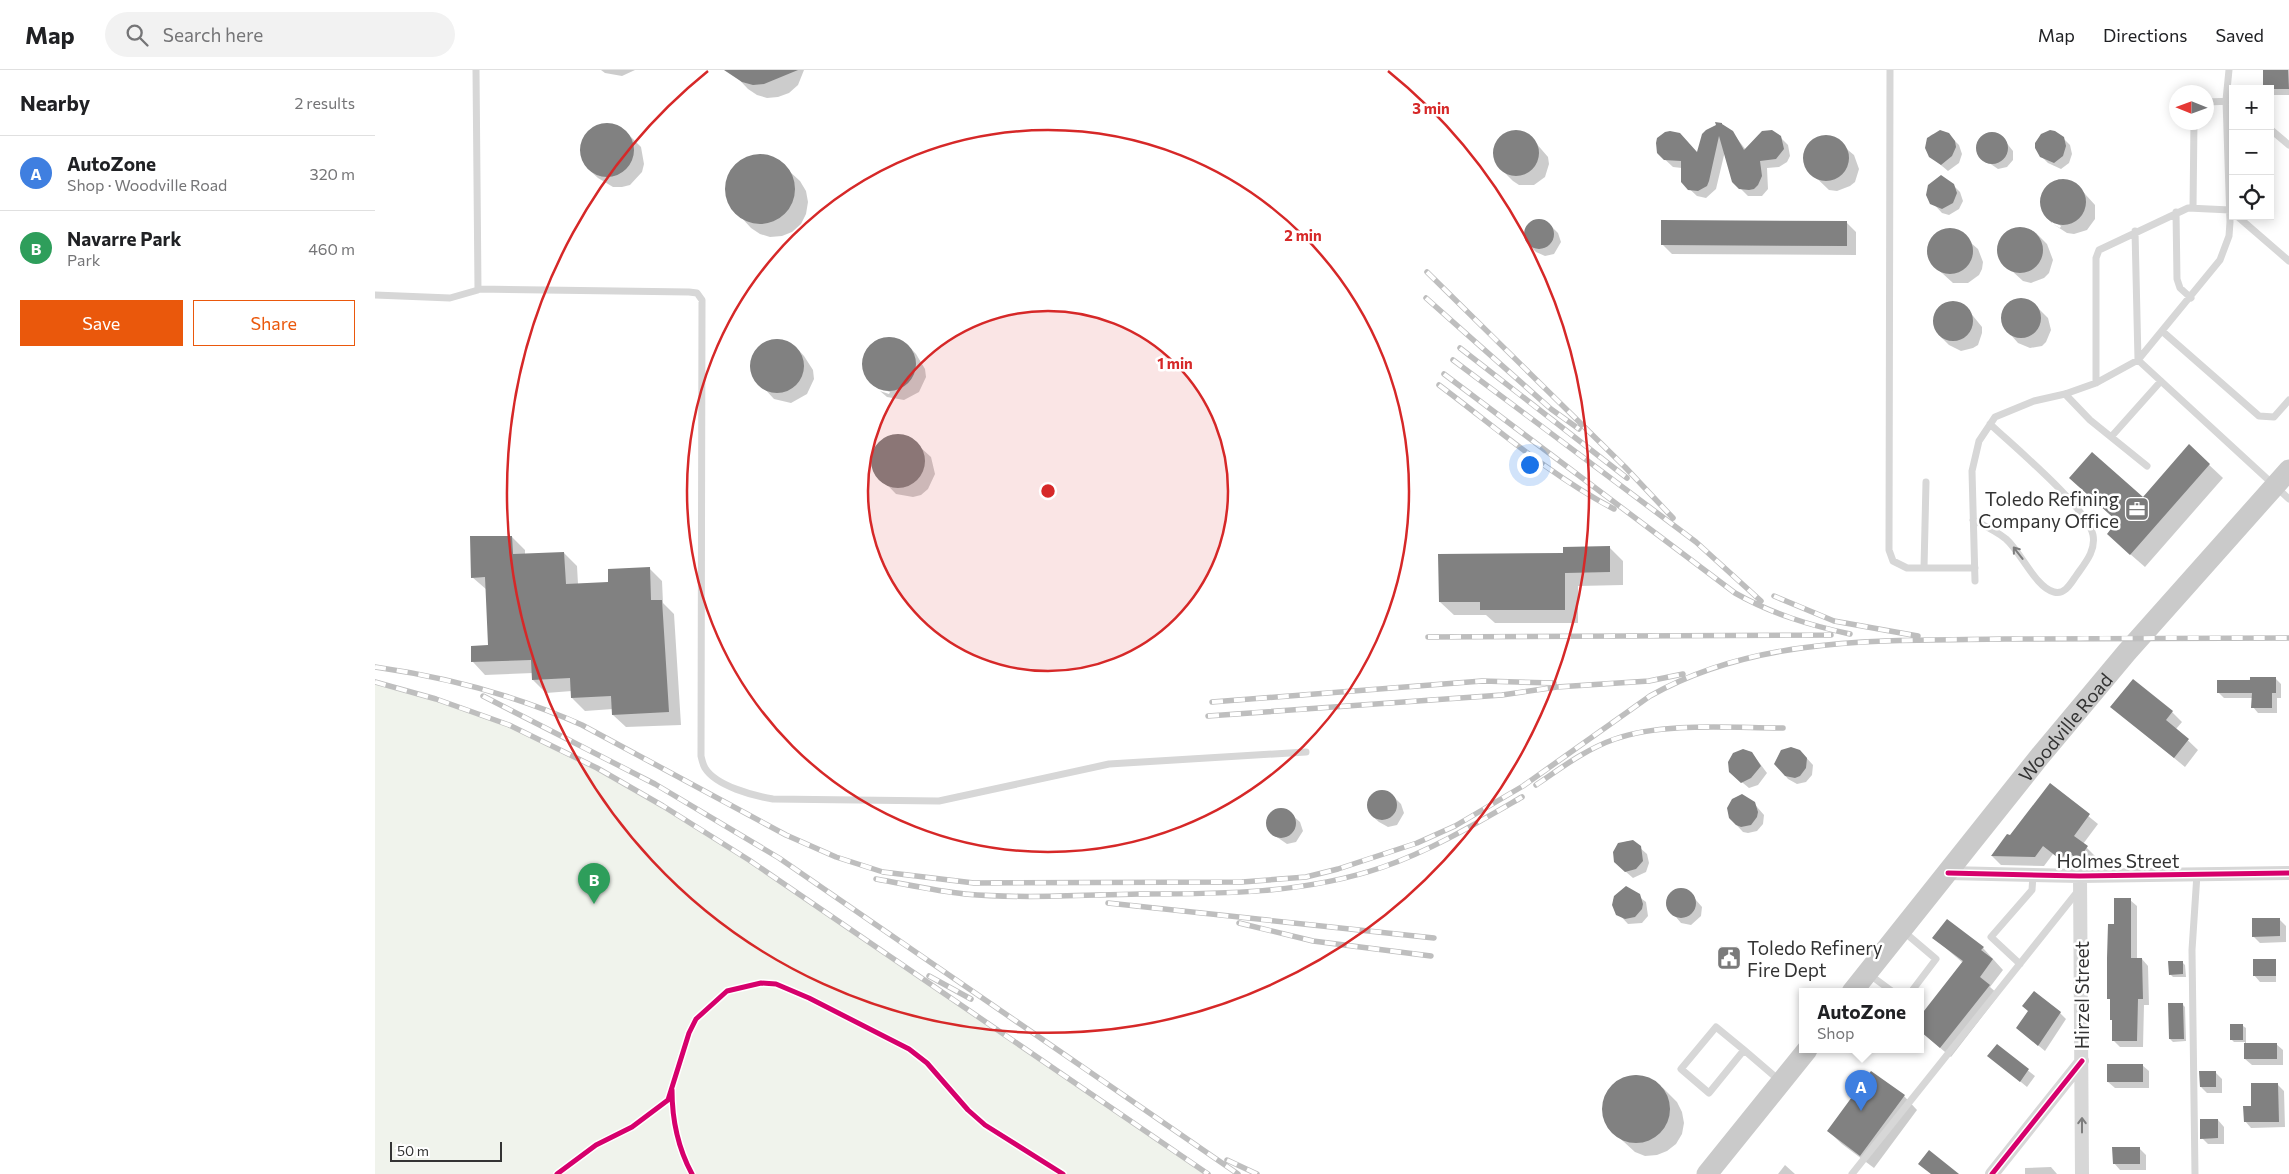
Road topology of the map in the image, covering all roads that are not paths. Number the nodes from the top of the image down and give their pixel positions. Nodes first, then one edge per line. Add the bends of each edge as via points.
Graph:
1 (476, 70) edge
2 (1890, 70) edge
3 (2229, 70) edge
4 (2229, 85) edge
5 (2229, 100) edge
6 (2214, 101) edge
7 (2194, 130) edge
8 (2230, 130) edge
9 (2271, 130) edge
10 (2289, 145) edge
11 (2230, 175) edge
12 (2193, 208) junction
13 (2176, 212) junction
14 (2229, 212) edge
15 (2230, 220) edge
16 (2242, 220) edge
17 (2135, 231) junction
18 (2289, 261) edge
19 (478, 289) junction
20 (375, 295) edge
21 (2191, 298) junction
22 (2162, 331) junction
23 (2138, 360) junction
24 (2161, 381) junction
25 (2096, 383) junction
26 (2065, 394) junction
27 (2289, 400) edge
28 (1990, 424) junction
29 (2111, 437) junction
30 (2147, 466) dead end
31 (1926, 482) dead end
32 (2284, 485) edge
33 (1973, 520) junction
34 (1924, 568) junction
35 (1975, 568) junction
36 (1975, 581) dead end
37 (1306, 752) dead end
38 (1948, 873) junction
39 (2289, 873) edge
40 (2197, 874) junction
41 (2033, 875) junction
42 (2080, 882) junction
43 (1902, 930) junction
44 (2020, 964) junction
45 (1867, 974) junction
46 (1855, 988) edge
47 (1887, 988) edge
48 (1914, 988) edge
49 (1744, 1050) junction
50 (1805, 1053) edge
51 (2082, 1061) junction
52 (1781, 1082) junction
53 (1707, 1174) edge
54 (1852, 1174) edge
55 (1992, 1174) edge
56 (2082, 1174) edge
57 (2195, 1174) edge

1 - 19 lane
2 - 34 lane via 1889,550 1897,565
3 - 4 lane
5 - 6 lane
7 - 12 lane
8 - 11 lane
9 - 10 lane
12 - 13 lane
12 - 14 lane
13 - 17 lane
13 - 21 lane via 2177,279 2180,288
15 - 21 lane via 2229,236 2220,260
16 - 18 lane
17 - 23 lane
17 - 25 lane via 2099,250 2096,258
19 - 20 lane via 450,298
19 - 37 lane via 689,292 697,293 701,300 701,756 705,768 715,778 756,796 773,799 939,801 1109,764
21 - 22 lane
22 - 23 lane
22 - 27 lane via 2259,416 2274,417
23 - 24 lane
23 - 25 lane
24 - 29 lane
24 - 32 lane
25 - 26 lane
26 - 28 lane via 2010,409 1995,417
26 - 29 lane
28 - 33 lane via 1979,441 1972,470
28 -> 33 lane via 2064,494 2093,533 2094,545 2089,558 2062,593 2049,591 2007,540
29 - 30 lane
31 - 34 lane
32 - 38 main road, Woodville Road via 2127,652
33 - 35 lane
34 - 35 lane
35 - 36 lane
38 - 41 street, Holmes Street
38 - 43 main road, Woodville Road
39 - 40 street, Holmes Street
40 - 42 street, Holmes Street
40 - 57 lane via 2193,950
41 - 42 street, Holmes Street
41 - 44 lane via 2032,890 1991,937
42 - 44 lane
42 - 51 street, Hirzel Street
43 - 45 main road, Woodville Road
43 - 48 lane via 1936,959
44 - 54 lane
45 - 46 main road, Woodville Road
45 - 47 lane
49 - 49 lane via 1709,1093 1681,1069 1717,1027
49 - 52 lane
50 - 52 main road
51 - 55 street
56 -> 51 street, Hirzel Street
52 - 53 main road

